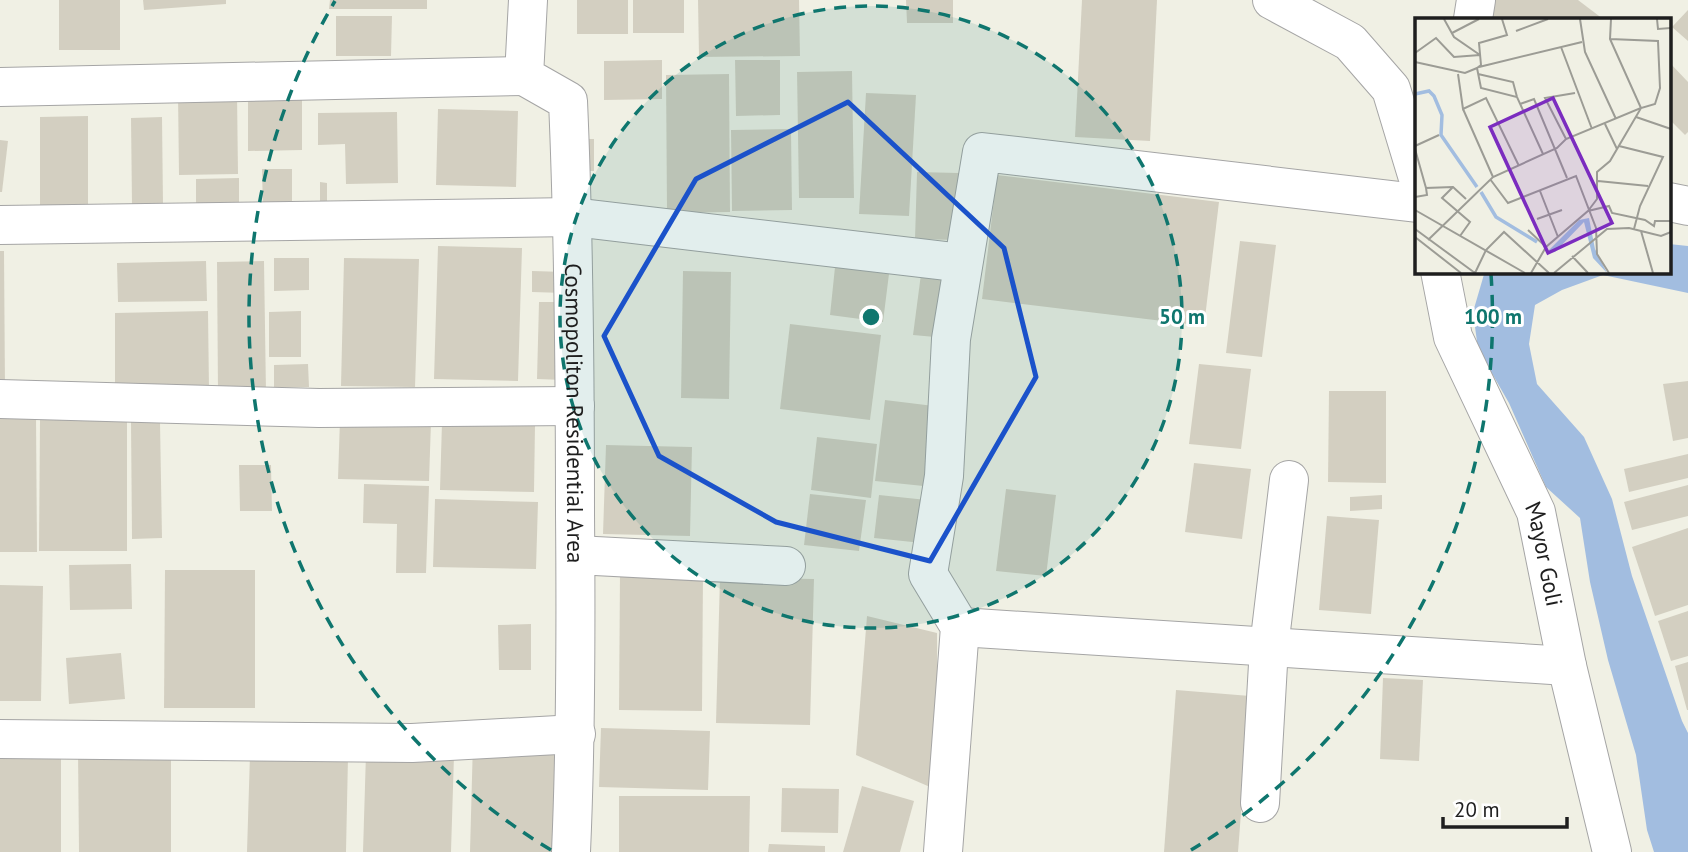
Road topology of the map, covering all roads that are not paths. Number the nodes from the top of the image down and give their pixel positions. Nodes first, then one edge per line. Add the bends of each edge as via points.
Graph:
1 (528, 0) edge
2 (1272, 0) edge
3 (1476, 0) edge
4 (1473, 18) edge
5 (524, 76) junction
6 (0, 87) edge
7 (1415, 168) edge
8 (1670, 202) edge
9 (1415, 203) edge
10 (1688, 206) edge
11 (573, 217) junction
12 (0, 225) edge
13 (963, 263) junction
14 (1440, 273) edge
15 (0, 399) edge
16 (575, 406) junction
17 (1289, 480) dead end
18 (576, 555) junction
19 (786, 566) dead end
20 (960, 627) junction
21 (1269, 647) junction
22 (1567, 666) junction
23 (576, 734) junction
24 (0, 739) edge
25 (1260, 803) dead end
26 (1607, 850) edge
27 (571, 852) edge
28 (943, 852) edge

1 - 5 street
2 - 7 street via 1350,43 1391,89
3 - 4 street
5 - 6 street
5 - 11 street, Cosmopoliton Residential Area via 568,101
8 - 10 street
9 - 13 street via 982,152
11 - 12 street
11 - 13 street
11 - 16 street, Cosmopoliton Residential Area
13 - 20 street via 951,339 944,475 928,574
14 - 22 street, Mayor Goli via 1453,337 1536,512
15 - 16 street via 319,408
16 - 18 street, Cosmopoliton Residential Area
17 - 21 street
18 - 19 street
18 - 23 street, Cosmopoliton Residential Area
20 - 21 street
20 - 28 street
21 - 22 street
21 - 25 street
22 - 26 street, Mayor Goli
23 - 24 street via 412,743
23 - 27 street, Cosmopoliton Residential Area

